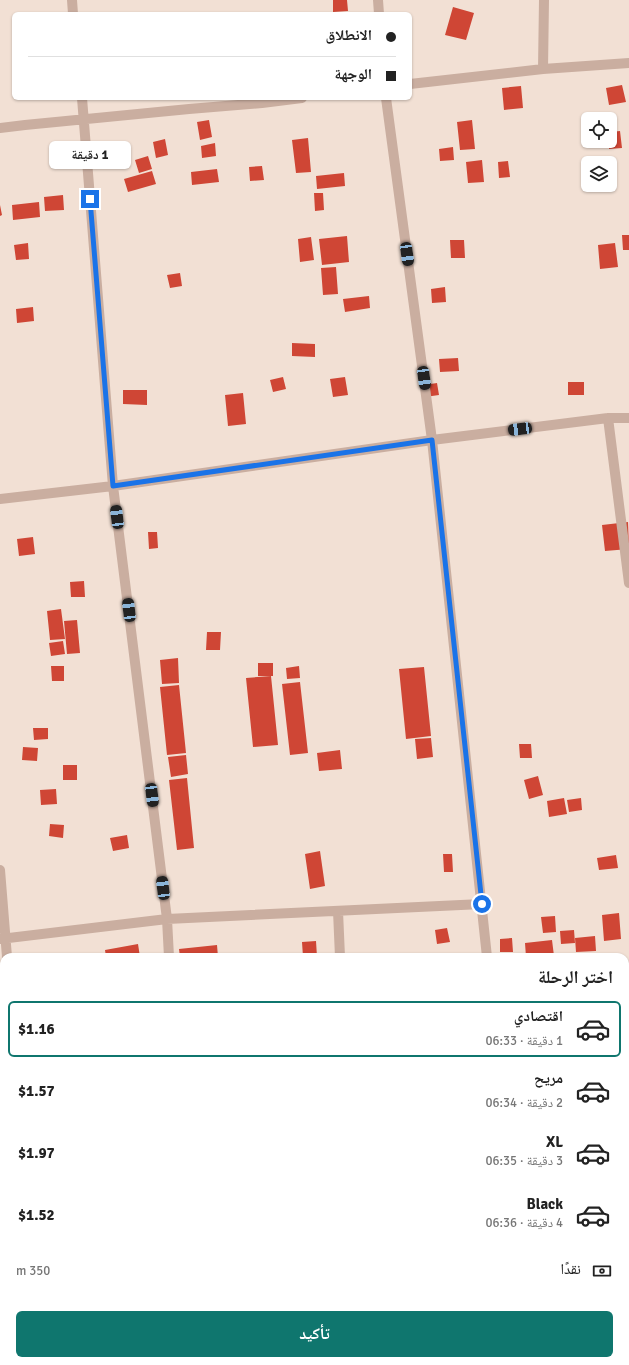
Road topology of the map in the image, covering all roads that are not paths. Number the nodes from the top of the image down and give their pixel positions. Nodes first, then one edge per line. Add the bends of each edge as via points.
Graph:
1 (72, 0) edge
2 (378, 0) edge
3 (544, 0) edge
4 (73, 12) edge
5 (379, 12) edge
6 (629, 63) edge
7 (544, 69) junction
8 (412, 84) edge
9 (82, 100) edge
10 (286, 100) edge
11 (386, 100) edge
12 (84, 119) junction
13 (0, 128) edge
14 (608, 418) junction
15 (629, 418) edge
16 (432, 440) junction
17 (113, 486) junction
18 (0, 499) edge
19 (629, 583) edge
20 (0, 870) edge
21 (482, 904) junction
22 (338, 911) junction
23 (167, 919) junction
24 (3, 939) edge
25 (6, 953) edge
26 (169, 953) edge
27 (340, 953) edge
28 (487, 953) edge

1 - 4 street
2 - 5 street
3 - 7 street
6 - 7 street
7 - 8 street
9 - 12 street
10 - 12 street
11 - 16 street
12 - 13 street
12 - 17 street
14 - 15 street
14 - 16 street
14 - 19 street
16 - 17 street
16 - 21 street
17 - 18 street
17 - 23 street
20 - 24 street
21 - 22 street
21 - 28 street
22 - 23 street
22 - 27 street
23 - 24 street
23 - 26 street
24 - 25 street

